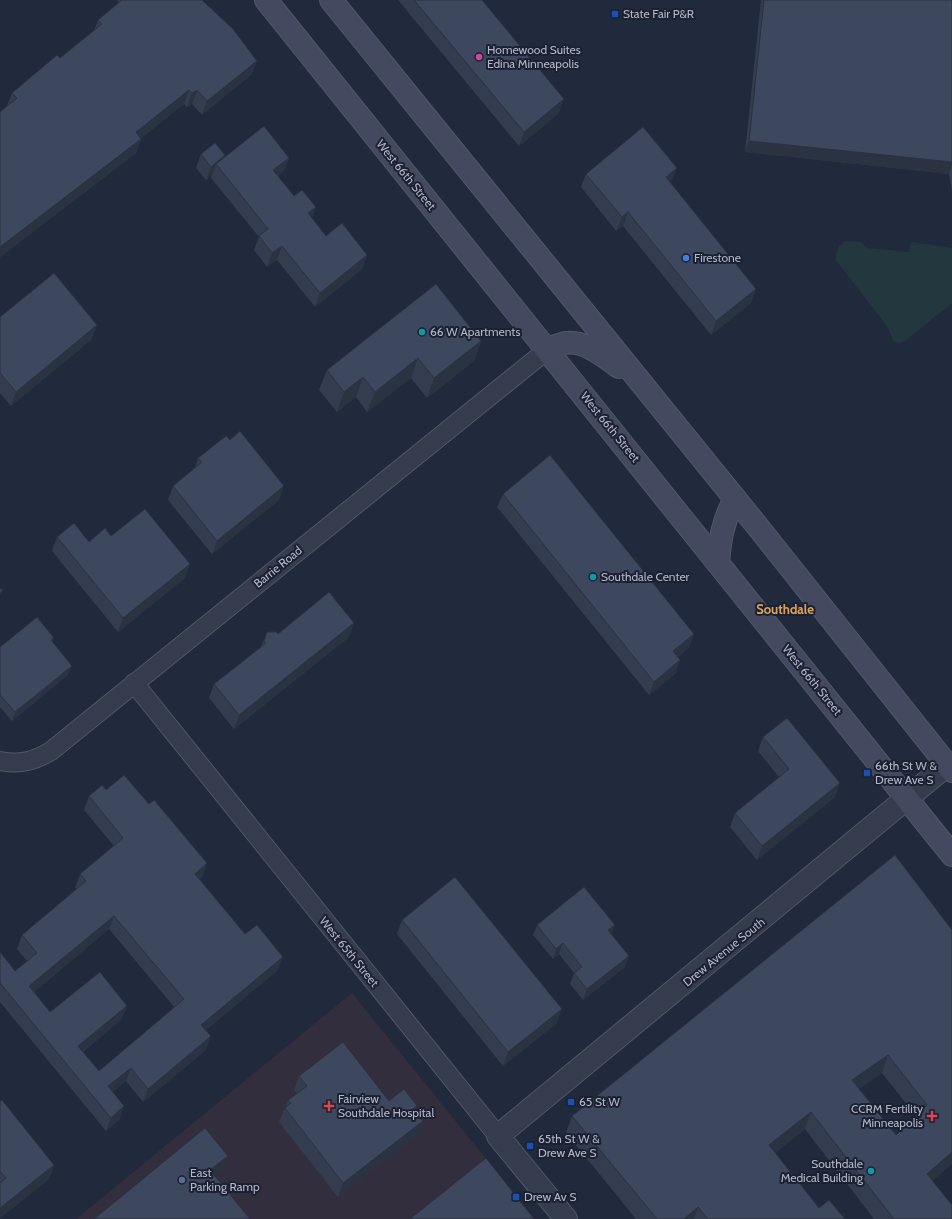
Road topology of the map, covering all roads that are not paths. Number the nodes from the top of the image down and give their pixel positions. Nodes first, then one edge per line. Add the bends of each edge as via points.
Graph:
1 (266, 0) edge
2 (331, 0) edge
3 (350, 0) edge
4 (373, 51) junction
5 (547, 350) junction
6 (642, 384) junction
7 (735, 499) junction
8 (718, 563) junction
9 (134, 683) junction
10 (0, 761) edge
11 (950, 768) edge
12 (907, 799) junction
13 (952, 855) edge
14 (498, 1136) junction
15 (566, 1219) edge

1 - 5 main road, West 66th Street
2 - 4 main road
3 - 4 main road
4 - 6 main road
5 - 6 main road via 565,343 594,349
5 - 8 main road, West 66th Street
5 - 9 street, Barrie Road
6 - 7 main road
7 - 8 main road via 720,536
7 - 11 main road
8 - 12 main road, West 66th Street
9 - 10 street, Barrie Road via 51,751 34,761 14,764
9 - 14 street, West 65th Street
11 - 12 street, Drew Avenue South
12 - 13 main road, West 66th Street
12 - 14 street, Drew Avenue South
14 - 15 street, West 65th Street

